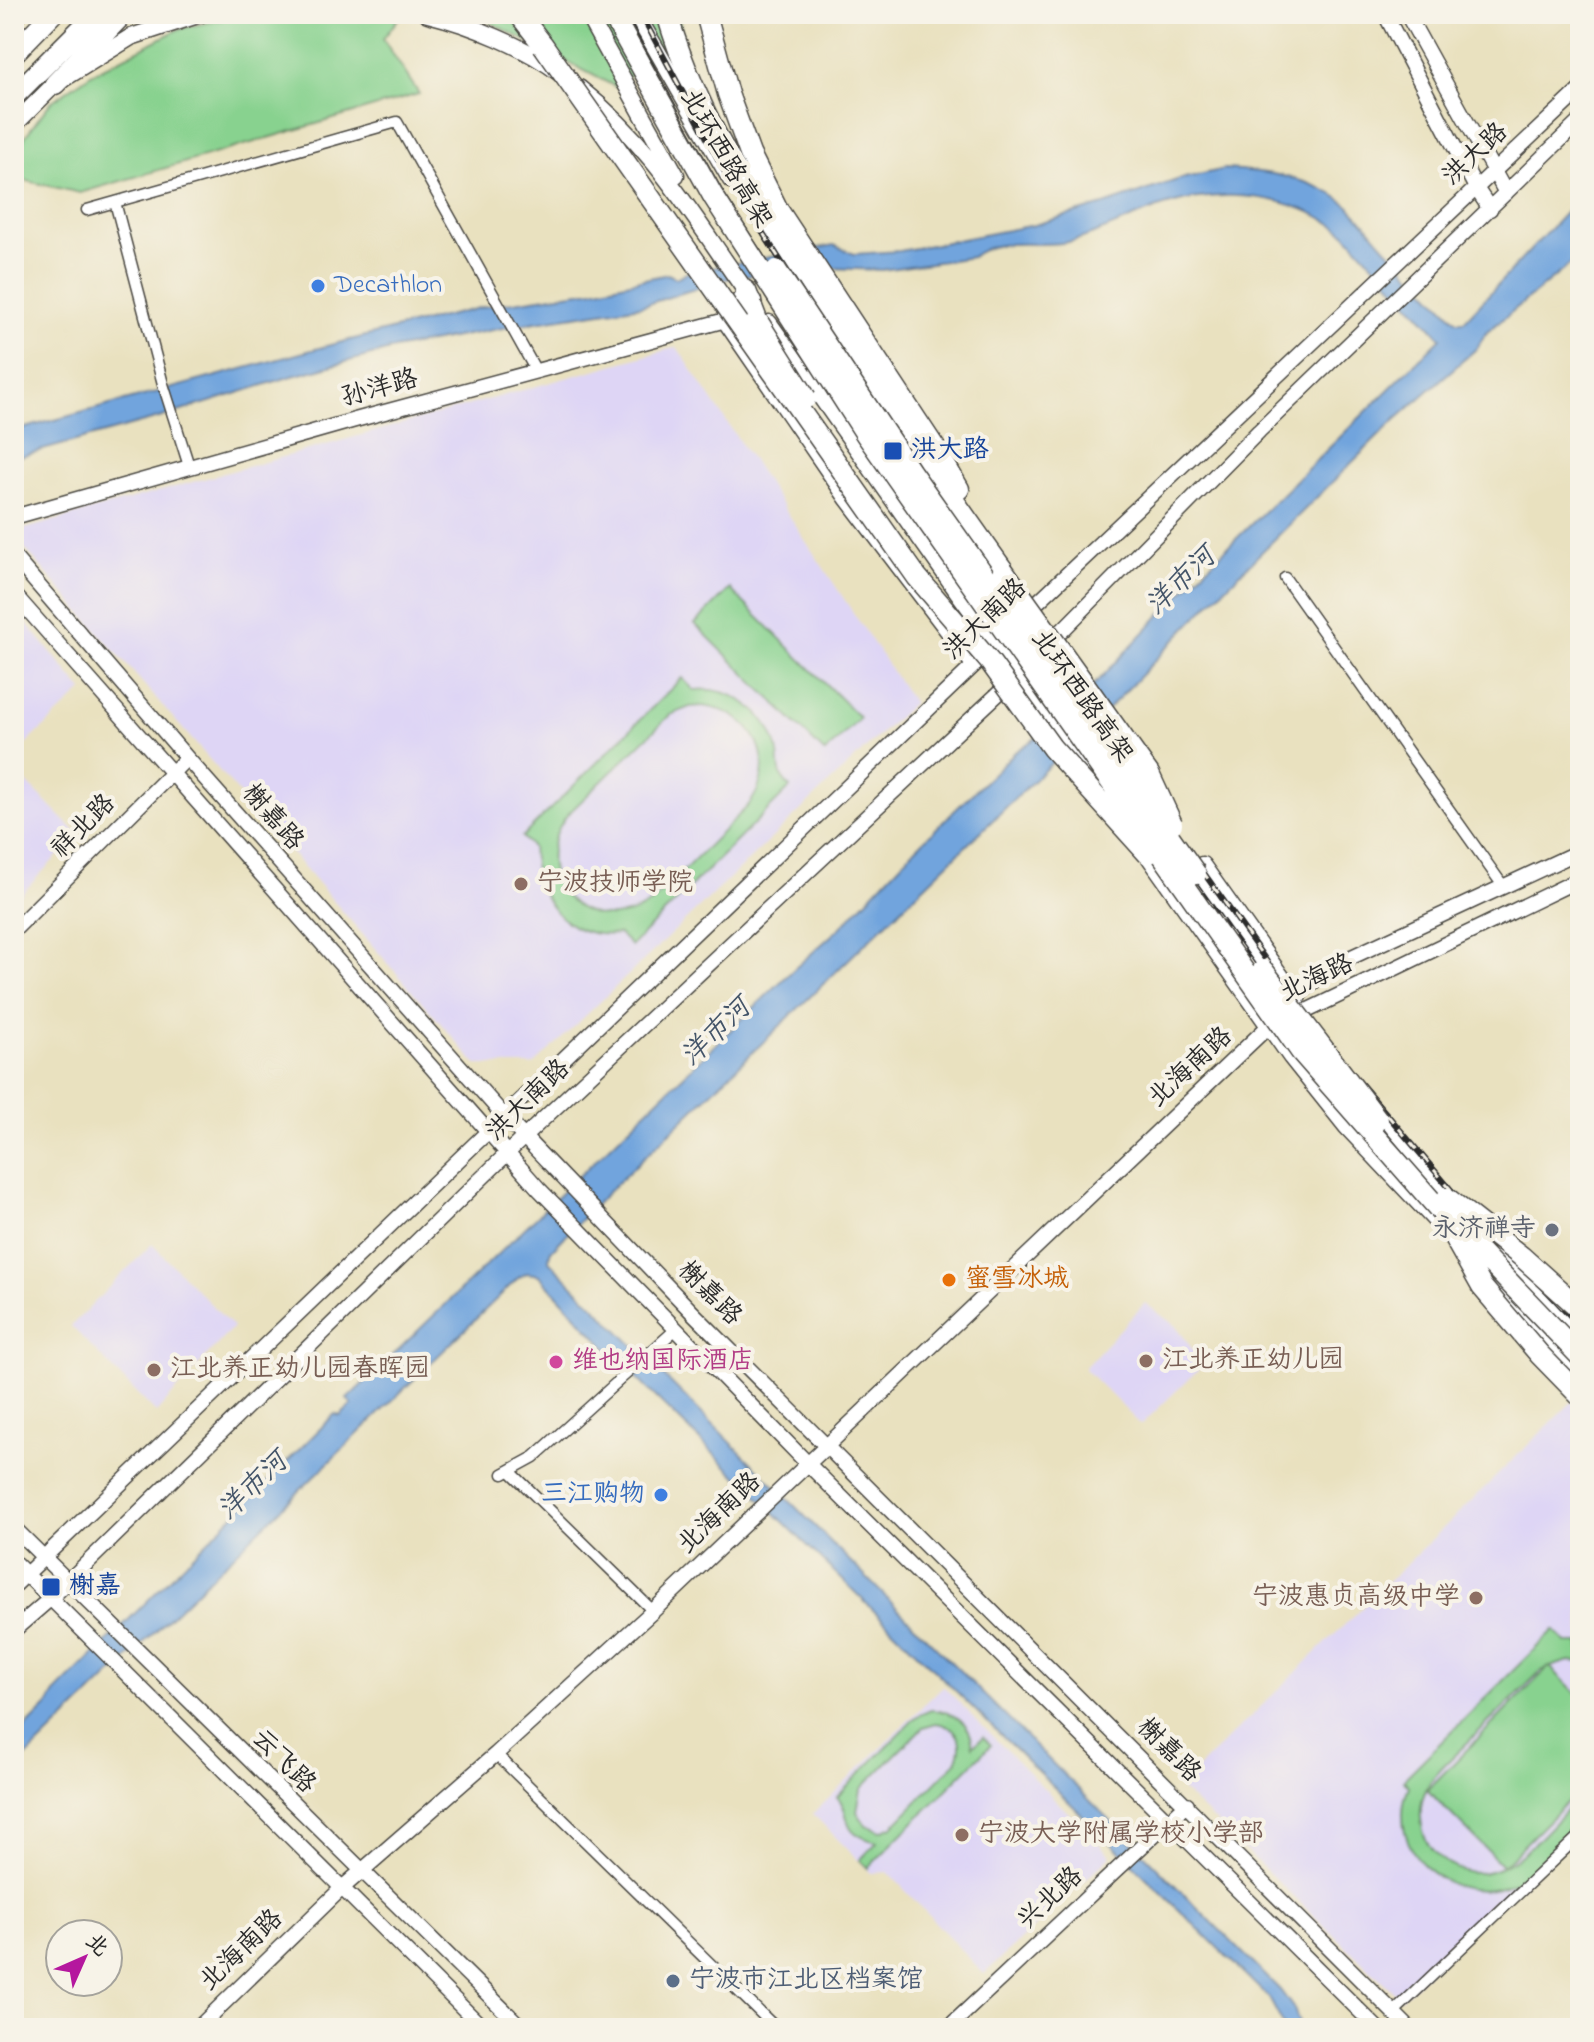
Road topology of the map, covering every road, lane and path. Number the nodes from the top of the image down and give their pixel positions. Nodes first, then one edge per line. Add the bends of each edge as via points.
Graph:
1 (52, 14) edge
2 (81, 14) edge
3 (96, 14) edge
4 (123, 14) edge
5 (201, 14) edge
6 (428, 14) edge
7 (519, 14) edge
8 (587, 14) edge
9 (612, 14) edge
10 (627, 14) edge
11 (636, 14) edge
12 (667, 14) edge
13 (706, 14) edge
14 (1385, 14) edge
15 (1407, 14) edge
16 (14, 53) edge
17 (14, 82) edge
18 (55, 84) junction
19 (1580, 90) edge
20 (14, 96) edge
21 (1580, 121) edge
22 (14, 125) edge
23 (1494, 171) junction
24 (1476, 188) junction
25 (1506, 193) junction
26 (115, 202) junction
27 (1490, 209) junction
28 (87, 210) dead end
29 (710, 236) junction
30 (746, 291) junction
31 (722, 321) junction
32 (536, 371) junction
33 (189, 466) junction
34 (14, 517) edge
35 (14, 557) edge
36 (1003, 570) junction
37 (1285, 578) dead end
38 (1056, 585) joint
39 (14, 594) edge
40 (1082, 611) joint
41 (1023, 616) junction
42 (1046, 647) junction
43 (986, 658) junction
44 (1019, 675) junction
45 (187, 758) junction
46 (171, 774) junction
47 (1580, 851) edge
48 (1196, 874) junction
49 (1580, 879) edge
50 (1501, 883) dead end
51 (1202, 912) junction
52 (14, 930) edge
53 (1294, 995) junction
54 (1306, 1012) junction
55 (1270, 1027) junction
56 (504, 1116) junction
57 (487, 1133) junction
58 (524, 1137) junction
59 (507, 1154) junction
60 (1442, 1203) junction
61 (1580, 1309) edge
62 (1580, 1327) edge
63 (672, 1332) junction
64 (1580, 1339) edge
65 (1580, 1356) edge
66 (1580, 1371) edge
67 (1580, 1396) edge
68 (827, 1445) junction
69 (804, 1467) junction
70 (14, 1528) edge
71 (44, 1559) junction
72 (14, 1562) edge
73 (27, 1574) junction
74 (67, 1582) junction
75 (14, 1586) edge
76 (51, 1598) junction
77 (653, 1611) junction
78 (14, 1630) edge
79 (496, 1754) junction
80 (1187, 1804) junction
81 (1166, 1826) junction
82 (1580, 1835) edge
83 (361, 1872) junction
84 (341, 1889) junction
85 (1394, 2012) junction
86 (198, 2028) edge
87 (483, 2028) edge
88 (522, 2028) edge
89 (776, 2028) edge
90 (948, 2028) edge
91 (1377, 2028) edge
92 (1409, 2028) edge

1 - 16 highway
2 - 17 highway
3 - 20 highway
4 - 18 highway
5 - 18 main road via 131,37
6 - 29 main road via 554,68 628,130
7 - 43 highway, bridge via 917,577
8 - 29 main road
9 - 51 highway, 北环西路高架, bridge via 713,196 867,436
10 - 48 highway, 北环西路高架, bridge via 723,189 911,472
11 - 41 main road via 695,121 826,333
12 - 36 highway via 706,116 754,202 909,439
13 - 36 highway via 750,154 778,210 937,451
14 - 24 main road
15 - 23 main road
18 - 22 main road
19 - 23 main road, 洪大路
21 - 25 main road, 洪大路
23 - 24 main road, 洪大路
23 - 25 main road
24 - 27 main road
24 - 38 main road, 洪大路
25 - 27 main road, 洪大路
26 - 28 street
26 - 32 street via 397,122
26 - 33 street
27 - 40 main road, 洪大路
29 - 30 main road
30 - 31 main road
30 - 43 main road
30 - 43 highway, bridge via 757,320 801,390
31 - 32 main road, 孙洋路
31 - 43 street via 845,500
32 - 33 main road, 孙洋路
33 - 34 main road, 孙洋路
35 - 45 main road, 榭嘉路
36 - 48 highway, bridge via 1149,774
37 - 50 street
38 - 41 main road, 洪大南路
39 - 46 main road, 榭嘉路
40 - 42 main road, 洪大南路
41 - 42 main road
41 - 43 main road, 洪大南路
42 - 44 main road, 洪大南路
42 - 53 main road
43 - 44 main road
43 - 51 highway, bridge via 1052,748
43 - 56 main road, 洪大南路
44 - 55 main road
44 - 58 main road, 洪大南路
45 - 46 main road, 祥北路
45 - 56 main road, 榭嘉路
46 - 52 main road, 祥北路
46 - 57 main road, 榭嘉路
47 - 53 main road, 北海路 via 1330,967
48 - 60 highway, 北环西路高架, bridge
49 - 54 main road, 北海路
51 - 60 highway, 北环西路高架, bridge via 1301,1052
53 - 54 main road
53 - 55 main road, 北海路
54 - 55 main road, 北海路
54 - 62 main road via 1346,1068 1460,1201
55 - 66 main road via 1347,1127
55 - 68 main road, 北海南路
56 - 57 main road, 洪大南路
56 - 58 main road, 榭嘉路
57 - 59 main road, 榭嘉路
57 - 71 main road, 洪大南路
58 - 59 main road, 洪大南路
58 - 68 main road, 榭嘉路
59 - 63 main road, 榭嘉路
59 - 74 main road, 洪大南路
60 - 61 highway, bridge via 1521,1256
60 - 64 highway, 北环西路高架, bridge
60 - 65 highway, 北环西路高架, bridge
60 - 67 highway, bridge via 1482,1287
63 - 69 main road, 榭嘉路
63 - 77 street via 534,1457 506,1472
68 - 69 main road, 北海南路
68 - 80 main road, 榭嘉路
69 - 77 main road, 北海南路
69 - 81 main road, 榭嘉路
70 - 71 main road, 云飞路
71 - 73 main road, 洪大南路
71 - 74 main road, 云飞路
72 - 73 main road, 云飞路
73 - 75 main road, 洪大南路
73 - 76 main road, 云飞路
74 - 76 main road, 洪大南路
74 - 83 main road, 云飞路
76 - 78 main road, 洪大南路
76 - 84 main road, 云飞路
77 - 79 main road, 北海南路
79 - 83 main road, 北海南路
79 - 89 street
80 - 81 main road, 兴北路
80 - 85 main road, 榭嘉路
81 - 90 main road, 兴北路
81 - 91 main road, 榭嘉路
82 - 85 street
83 - 84 main road, 北海南路
83 - 88 main road, 云飞路
84 - 86 main road, 北海南路
84 - 87 main road, 云飞路
85 - 92 main road, 榭嘉路

